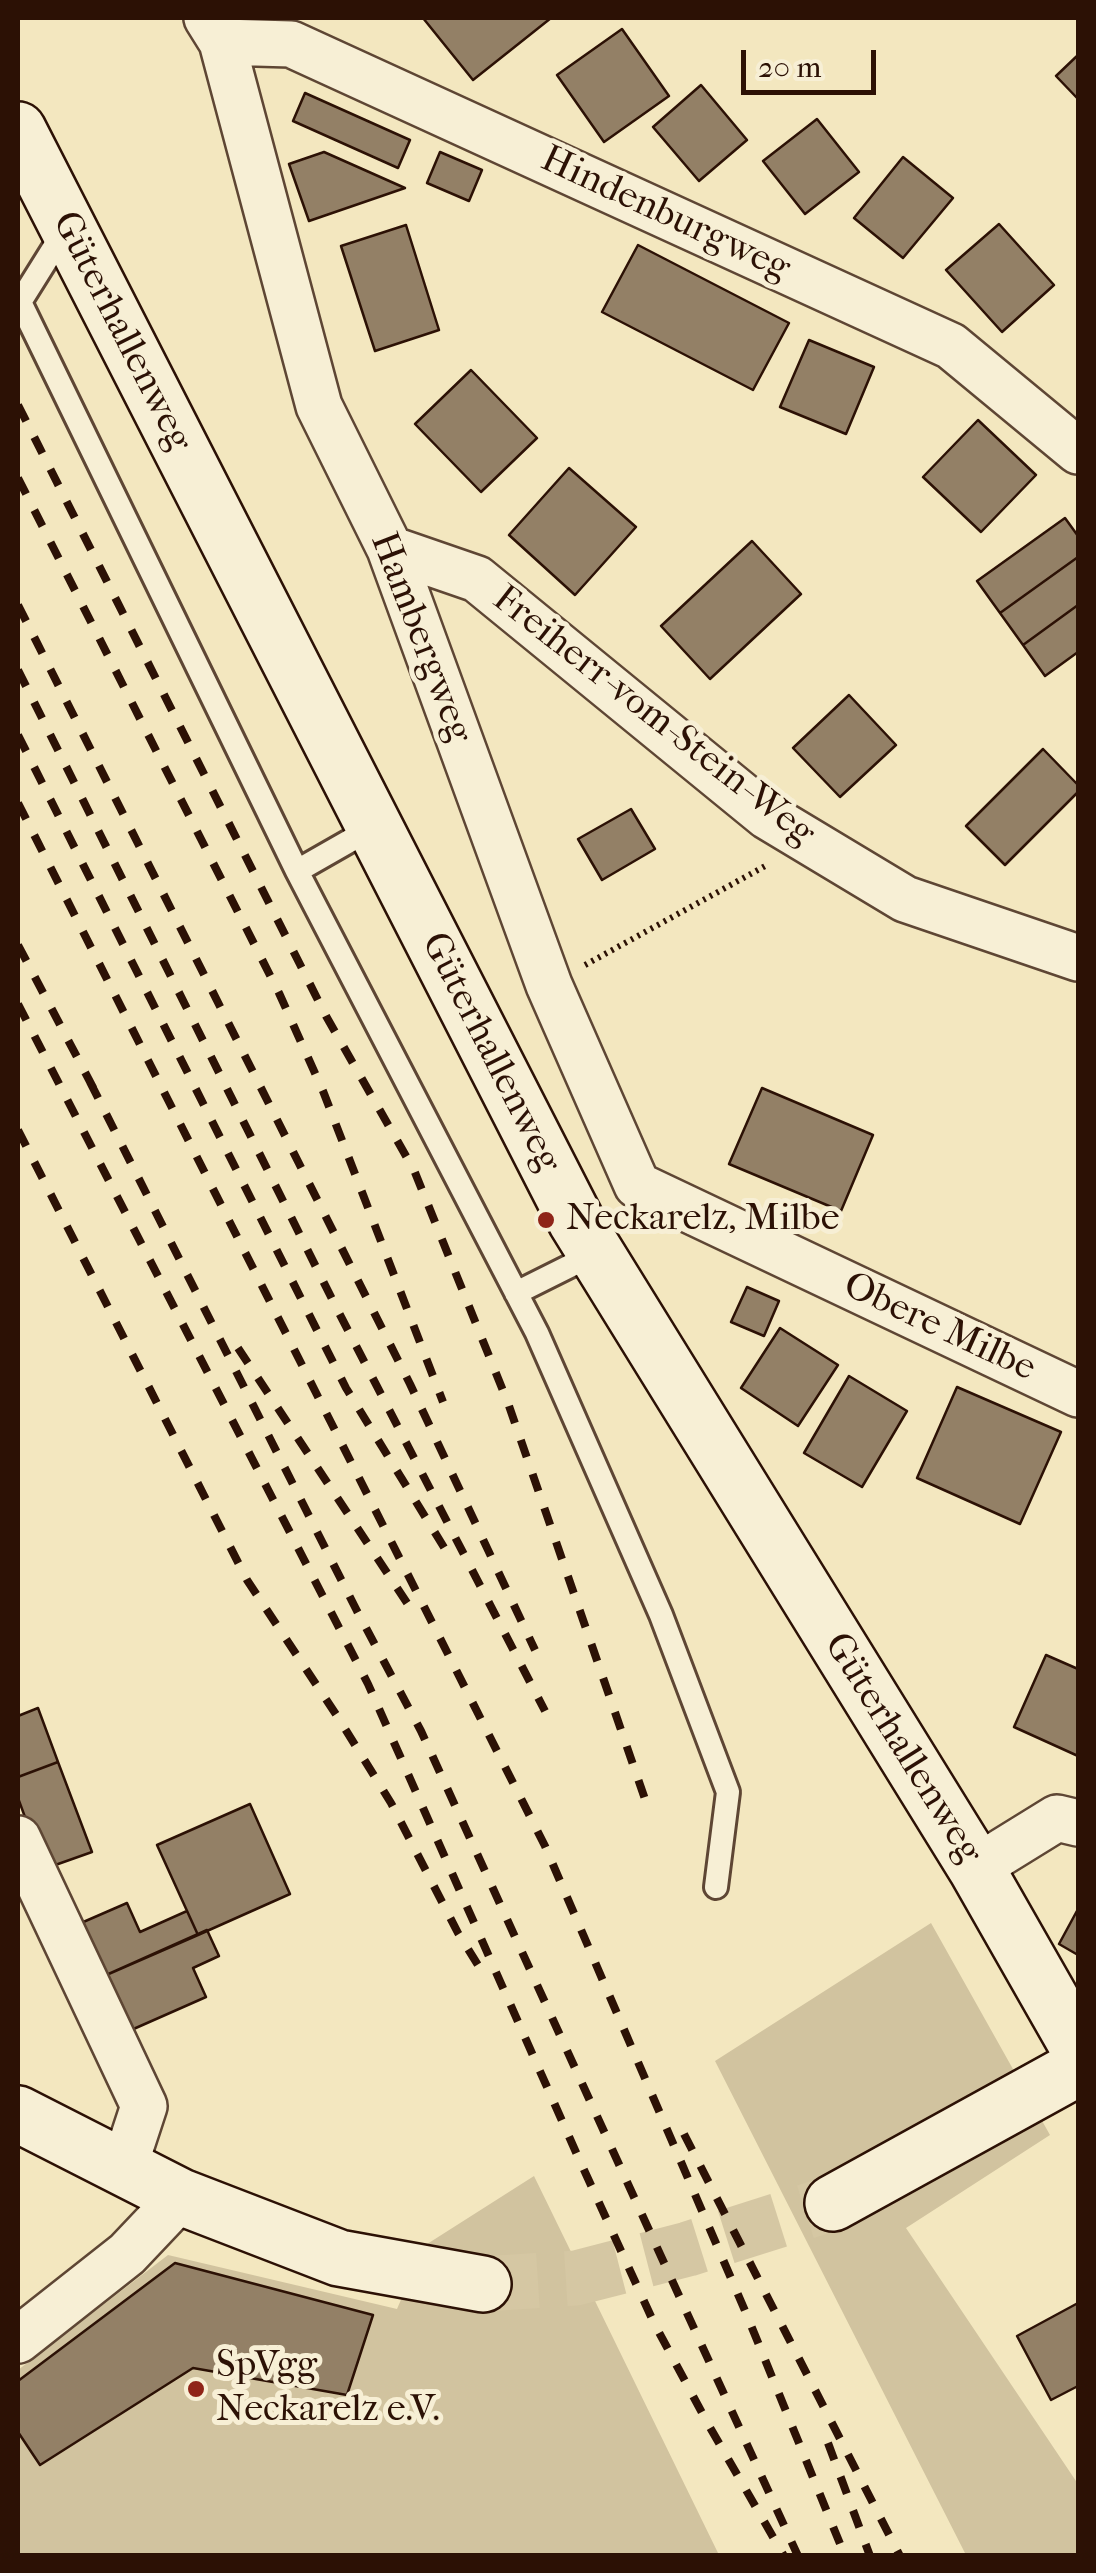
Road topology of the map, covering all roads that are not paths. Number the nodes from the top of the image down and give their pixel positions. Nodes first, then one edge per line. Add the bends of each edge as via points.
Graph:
1 (266, 18) edge
2 (215, 30) edge
3 (18, 130) edge
4 (67, 228) junction
5 (1078, 450) edge
6 (390, 549) junction
7 (374, 827) junction
8 (297, 871) junction
9 (1078, 958) edge
10 (636, 1185) junction
11 (586, 1237) junction
12 (516, 1293) junction
13 (1078, 1394) edge
14 (1078, 1823) edge
15 (18, 1839) edge
16 (976, 1868) junction
17 (716, 1887) dead end
18 (1078, 2047) edge
19 (1078, 2068) edge
20 (18, 2114) edge
21 (124, 2168) junction
22 (180, 2197) junction
23 (832, 2203) tunnel mouth
24 (484, 2284) tunnel mouth
25 (18, 2340) edge

1 - 2 street
2 - 5 street, Hindenburgweg via 291,44 951,346
2 - 6 street, Hambergweg via 318,406
3 - 4 street, Güterhallenweg
4 - 7 street, Güterhallenweg
4 - 8 lane via 20,302
6 - 9 street, Freiherr-vom-Stein-Weg via 477,580 767,816 906,900
6 - 10 street, Hambergweg via 549,985
7 - 8 lane
7 - 11 street, Güterhallenweg
8 - 12 lane
10 - 11 street
10 - 13 street, Obere Milbe
11 - 12 lane
11 - 16 street, Güterhallenweg
12 - 17 lane via 661,1614 728,1792
14 - 16 street via 1057,1818
15 - 21 street via 144,2106
16 - 18 street, Güterhallenweg
19 - 23 street
20 - 21 street
21 - 22 street
22 - 24 street via 338,2258
22 - 25 street via 127,2254

